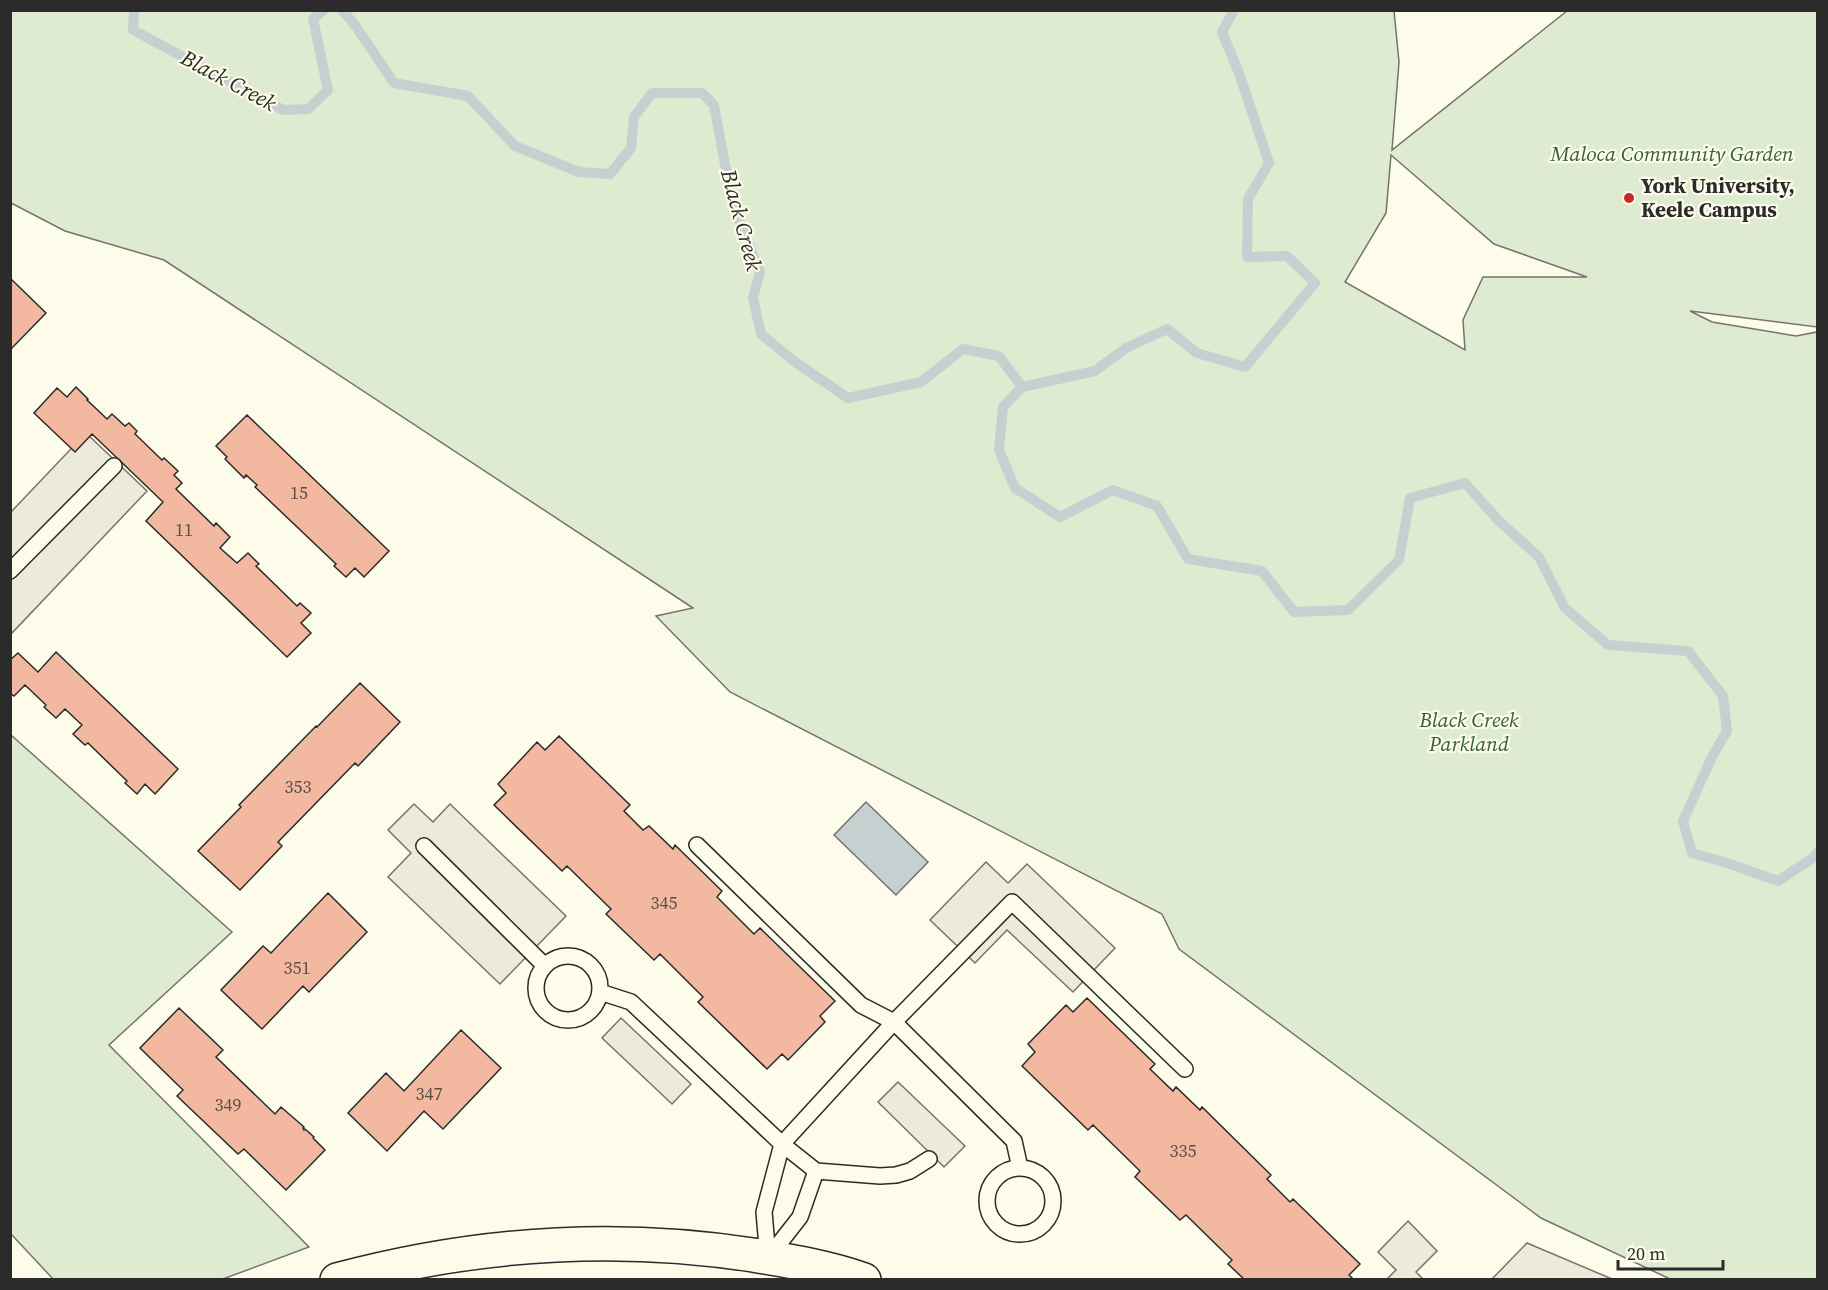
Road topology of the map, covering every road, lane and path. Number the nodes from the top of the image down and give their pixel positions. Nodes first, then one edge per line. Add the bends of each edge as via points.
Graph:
1 (114, 466) dead end
2 (10, 571) edge
3 (697, 845) dead end
4 (424, 846) dead end
5 (544, 965) junction
6 (600, 992) junction
7 (894, 1022) junction
8 (1185, 1069) dead end
9 (782, 1144) junction
10 (929, 1159) dead end
11 (1020, 1168) junction
12 (816, 1172) junction
13 (768, 1258) junction
14 (337, 1280) edge
15 (864, 1280) edge

1 - 2 lane
3 - 7 lane via 861,1005
4 - 5 lane
5 - 6 lane via 562,956 582,959 597,972
5 - 6 lane via 535,985 536,996 541,1007 558,1019 581,1018 597,1003
6 - 9 lane via 631,1002
7 - 8 lane via 1012,902
7 - 9 lane
7 - 11 lane via 1014,1142
9 - 12 lane
9 - 13 lane via 764,1212
10 - 12 lane via 910,1171 880,1176
11 - 11 lane via 999,1176 992,1184 987,1205 997,1225 1014,1234 1042,1226 1052,1209 1046,1180
12 - 13 lane via 800,1217
13 - 14 street via 624,1243 555,1244 399,1264
13 - 15 street

